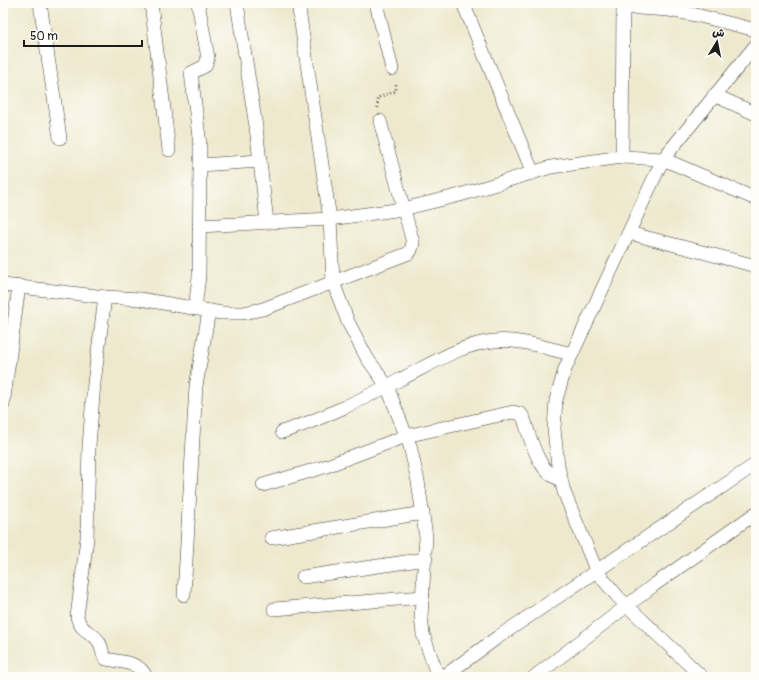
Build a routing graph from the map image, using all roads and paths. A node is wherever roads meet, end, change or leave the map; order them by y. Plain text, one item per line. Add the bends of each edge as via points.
1 (40, 3) edge
2 (151, 3) edge
3 (198, 3) edge
4 (238, 3) edge
5 (298, 3) edge
6 (376, 3) edge
7 (463, 3) edge
8 (623, 5) edge
9 (756, 30) edge
10 (756, 44) edge
11 (392, 69) joint
12 (714, 95) junction
13 (756, 114) edge
14 (380, 121) joint
15 (60, 138) dead end
16 (168, 150) dead end
17 (622, 158) junction
18 (663, 159) junction
19 (260, 161) junction
20 (200, 165) junction
21 (533, 173) junction
22 (756, 198) edge
23 (403, 209) junction
24 (330, 219) junction
25 (267, 222) junction
26 (199, 226) junction
27 (629, 233) junction
28 (756, 266) edge
29 (332, 282) junction
30 (3, 285) edge
31 (19, 286) junction
32 (105, 297) junction
33 (195, 309) junction
34 (209, 311) junction
35 (572, 354) junction
36 (387, 386) junction
37 (3, 406) edge
38 (282, 432) dead end
39 (406, 436) junction
40 (756, 464) edge
41 (561, 479) junction
42 (263, 485) dead end
43 (423, 513) junction
44 (756, 513) edge
45 (271, 538) dead end
46 (426, 558) junction
47 (600, 576) junction
48 (303, 577) dead end
49 (184, 595) dead end
50 (423, 597) junction
51 (623, 601) junction
52 (274, 609) dead end
53 (538, 676) edge
54 (146, 677) edge
55 (438, 677) edge
56 (443, 677) edge
57 (702, 677) edge

1 - 15 street
2 - 16 street
3 - 20 street via 208,58 205,66 191,73
4 - 19 street
5 - 24 street
6 - 11 street
7 - 21 street
8 - 9 street via 696,15
8 - 17 street
10 - 12 street
11 - 14 path via 397,89 377,98
12 - 13 street
12 - 18 street
14 - 23 street
17 - 18 street
17 - 21 street via 551,167
18 - 22 street
18 - 27 street
19 - 20 street
19 - 25 street
20 - 26 street
21 - 23 street
23 - 24 street
23 - 29 street via 413,243 411,250
24 - 25 street
24 - 29 street
25 - 26 street
26 - 33 street via 199,276
27 - 28 street
27 - 35 street
29 - 34 street via 263,309 222,314
29 - 36 street via 348,322
30 - 31 street
31 - 32 street
31 - 37 street
32 - 33 street via 140,299
32 - 54 street via 91,422 87,538 76,617 84,630 99,641 106,659 137,666
33 - 34 street
34 - 49 street via 196,386
35 - 36 street via 518,342 495,341 450,354
35 - 41 street via 556,400 554,429
36 - 38 street via 314,421
36 - 39 street
39 - 41 street via 504,413 521,414 535,452 546,472
39 - 42 street via 324,467
39 - 43 street via 418,481
40 - 47 street
41 - 47 street via 564,492
43 - 45 street
43 - 46 street
44 - 51 street
46 - 48 street
46 - 50 street
47 - 51 street
47 - 56 street via 498,637
50 - 52 street
50 - 55 street via 423,634
51 - 53 street
51 - 57 street

